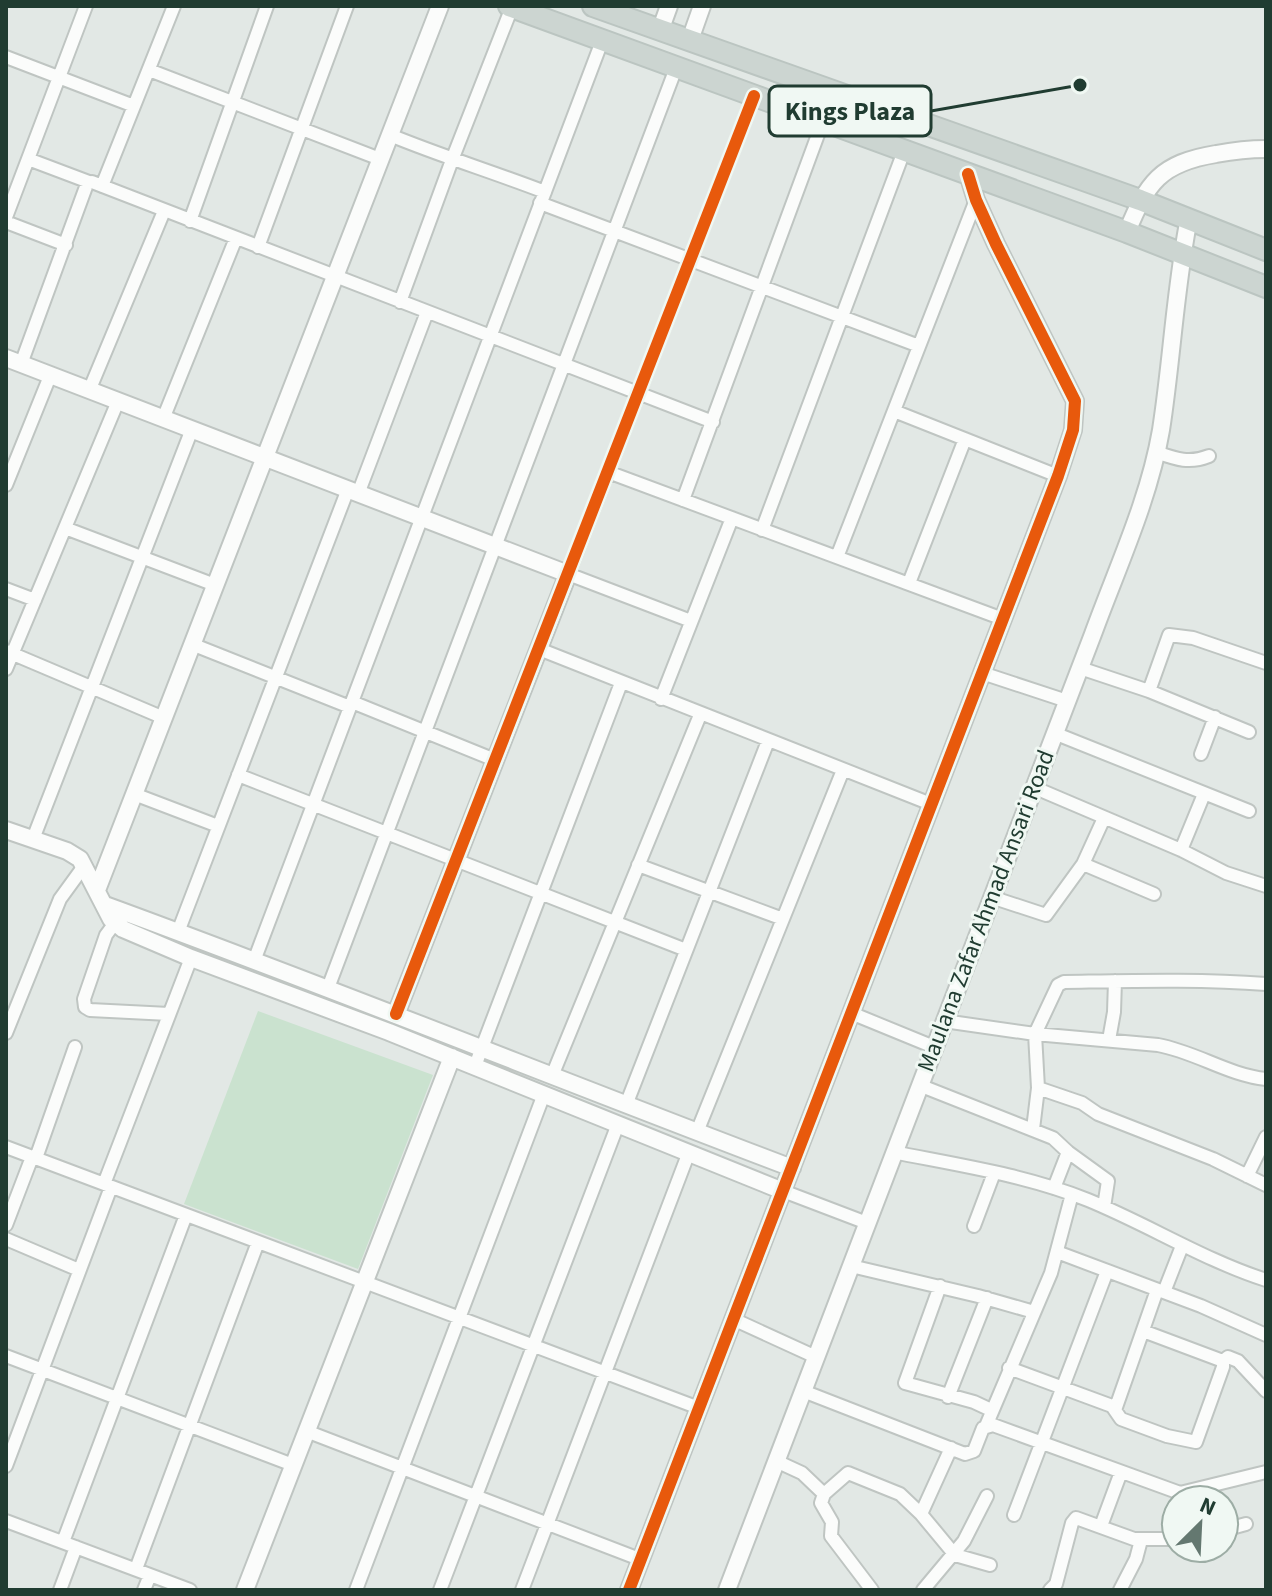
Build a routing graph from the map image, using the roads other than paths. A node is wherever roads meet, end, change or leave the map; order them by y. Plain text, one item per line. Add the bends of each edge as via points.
1 (86, 6) edge
2 (174, 6) edge
3 (267, 6) edge
4 (347, 6) edge
5 (440, 6) edge
6 (593, 6) edge
7 (669, 6) edge
8 (702, 6) edge
9 (511, 7) edge
10 (660, 31) junction
11 (690, 40) junction
12 (602, 41) junction
13 (6, 57) edge
14 (676, 68) junction
15 (149, 70) junction
16 (59, 78) junction
17 (754, 96) junction
18 (232, 102) junction
19 (134, 106) junction
20 (823, 121) junction
21 (301, 129) junction
22 (390, 135) junction
23 (1265, 145) edge
24 (904, 151) junction
25 (28, 159) junction
26 (380, 159) junction
27 (452, 160) junction
28 (968, 174) junction
29 (89, 182) junction
30 (102, 186) junction
31 (543, 198) junction
32 (976, 200) junction
33 (1140, 200) junction
34 (164, 211) junction
35 (1189, 218) junction
36 (6, 220) edge
37 (190, 221) junction
38 (615, 232) junction
39 (1127, 232) junction
40 (236, 238) junction
41 (66, 245) junction
42 (258, 247) junction
43 (1266, 250) edge
44 (1182, 254) junction
45 (691, 261) junction
46 (335, 277) junction
47 (762, 287) junction
48 (1266, 287) edge
49 (400, 302) junction
50 (427, 312) junction
51 (843, 318) junction
52 (490, 336) junction
53 (919, 346) junction
54 (14, 361) edge
55 (565, 365) junction
56 (50, 376) junction
57 (89, 391) junction
58 (639, 393) junction
59 (118, 401) junction
60 (894, 411) junction
61 (163, 419) junction
62 (713, 422) junction
63 (192, 429) junction
64 (965, 439) junction
65 (1156, 452) junction
66 (1209, 456) dead end
67 (265, 458) junction
68 (608, 472) junction
69 (1058, 476) junction
70 (6, 485) edge
71 (353, 492) junction
72 (683, 500) junction
73 (422, 518) junction
74 (732, 518) junction
75 (65, 528) junction
76 (762, 530) junction
77 (496, 546) junction
78 (142, 557) junction
79 (837, 557) junction
80 (568, 574) junction
81 (909, 583) junction
82 (215, 585) junction
83 (6, 589) edge
84 (35, 600) junction
85 (1003, 619) junction
86 (691, 621) junction
87 (194, 645) junction
88 (539, 649) junction
89 (9, 652) edge
90 (1266, 663) edge
91 (1080, 668) junction
92 (6, 669) edge
93 (982, 673) junction
94 (275, 678) junction
95 (621, 683) junction
96 (91, 687) junction
97 (1149, 691) junction
98 (661, 699) junction
99 (1067, 701) junction
100 (351, 705) junction
101 (700, 715) junction
102 (1215, 717) junction
103 (164, 718) junction
104 (426, 730) junction
105 (1249, 732) dead end
106 (1054, 733) junction
107 (768, 741) junction
108 (1201, 754) dead end
109 (495, 760) junction
110 (843, 770) junction
111 (238, 775) junction
112 (1033, 787) junction
113 (134, 794) junction
114 (1204, 794) junction
115 (313, 804) junction
116 (931, 804) junction
117 (1249, 811) dead end
118 (1104, 818) junction
119 (218, 826) junction
120 (6, 830) edge
121 (387, 833) junction
122 (33, 839) junction
123 (1181, 850) junction
124 (456, 860) junction
125 (1083, 864) junction
126 (638, 865) junction
127 (84, 866) junction
128 (1266, 886) edge
129 (541, 893) junction
130 (708, 893) junction
131 (1154, 894) dead end
132 (991, 897) junction
133 (101, 898) junction
134 (783, 919) junction
135 (615, 922) junction
136 (115, 923) junction
137 (178, 932) junction
138 (686, 950) junction
139 (191, 958) junction
140 (254, 961) junction
141 (1115, 981) junction
142 (1266, 984) edge
143 (328, 988) junction
144 (851, 1013) junction
145 (169, 1014) junction
146 (396, 1014) junction
147 (944, 1021) junction
148 (6, 1033) edge
149 (1035, 1034) junction
150 (1109, 1040) junction
151 (75, 1047) dead end
152 (483, 1047) junction
153 (934, 1047) junction
154 (452, 1057) junction
155 (475, 1066) junction
156 (552, 1076) junction
157 (1266, 1079) edge
158 (919, 1085) junction
159 (1038, 1088) junction
160 (544, 1094) junction
161 (626, 1105) junction
162 (618, 1124) junction
163 (1033, 1129) junction
164 (697, 1132) junction
165 (1266, 1137) edge
166 (6, 1147) edge
167 (689, 1152) junction
168 (893, 1152) junction
169 (1068, 1152) junction
170 (34, 1157) junction
171 (792, 1168) junction
172 (994, 1173) junction
173 (1247, 1176) junction
174 (107, 1185) junction
175 (1266, 1185) edge
176 (1054, 1188) junction
177 (783, 1191) junction
178 (1072, 1194) junction
179 (1104, 1207) junction
180 (186, 1215) junction
181 (867, 1223) junction
182 (6, 1225) edge
183 (974, 1226) dead end
184 (6, 1239) edge
185 (258, 1242) junction
186 (1182, 1246) junction
187 (1057, 1252) junction
188 (851, 1266) junction
189 (79, 1270) junction
190 (1107, 1271) junction
191 (1266, 1280) edge
192 (364, 1282) junction
193 (940, 1286) junction
194 (1161, 1291) junction
195 (987, 1298) junction
196 (1034, 1312) junction
197 (459, 1318) junction
198 (733, 1319) junction
199 (1143, 1331) junction
200 (1266, 1335) edge
201 (533, 1345) junction
202 (6, 1356) edge
203 (816, 1357) junction
204 (1223, 1361) junction
205 (1009, 1368) junction
206 (42, 1370) junction
207 (605, 1372) junction
208 (1062, 1387) junction
209 (803, 1391) junction
210 (1266, 1391) edge
211 (948, 1397) junction
212 (117, 1398) junction
213 (699, 1408) junction
214 (991, 1410) junction
215 (1115, 1410) junction
216 (189, 1425) junction
217 (986, 1426) junction
218 (306, 1431) junction
219 (1040, 1442) junction
220 (951, 1448) junction
221 (776, 1461) junction
222 (293, 1465) junction
223 (6, 1466) edge
224 (402, 1468) junction
225 (1121, 1472) junction
226 (1266, 1472) edge
227 (824, 1494) junction
228 (476, 1496) junction
229 (987, 1496) dead end
230 (921, 1514) junction
231 (1014, 1515) dead end
232 (6, 1521) edge
233 (547, 1524) junction
234 (1246, 1524) dead end
235 (1101, 1526) junction
236 (1240, 1526) edge
237 (1160, 1539) edge
238 (1141, 1540) junction
239 (69, 1544) junction
240 (955, 1555) junction
241 (642, 1560) junction
242 (990, 1565) dead end
243 (136, 1569) junction
244 (150, 1575) junction
245 (60, 1590) edge
246 (144, 1590) edge
247 (190, 1590) edge
248 (245, 1590) edge
249 (356, 1590) edge
250 (440, 1590) edge
251 (522, 1590) edge
252 (629, 1590) edge
253 (727, 1590) edge
254 (872, 1590) edge
255 (923, 1590) edge
256 (1050, 1590) edge
257 (1120, 1590) edge

1 - 16 street
2 - 15 street
3 - 18 street
4 - 21 street
5 - 22 street
6 - 10 main road
7 - 10 street
8 - 11 street
9 - 12 main road
9 - 27 street
10 - 11 main road
11 - 33 main road
12 - 14 main road
12 - 31 street
13 - 16 street
14 - 17 main road
14 - 38 street
15 - 18 street
15 - 19 street
16 - 19 street
16 - 25 street
17 - 20 main road
17 - 45 street
18 - 21 street
18 - 37 street
19 - 30 street
20 - 24 main road
20 - 47 street
21 - 26 street
21 - 42 street
22 - 26 street
22 - 27 street
23 - 33 street via 1174,164
24 - 28 main road
24 - 51 street
25 - 29 street
25 - 36 street
26 - 46 street
27 - 31 street
27 - 49 street
28 - 32 street
28 - 39 main road
29 - 30 street
29 - 41 street
30 - 34 street
31 - 38 street
31 - 52 street
32 - 53 street
32 - 69 street via 1075,401 1073,430
33 - 35 main road
33 - 39 street
34 - 37 street
34 - 57 street
35 - 43 main road
35 - 44 street, Maulana Zafar Ahmad Ansari Road
36 - 41 street
37 - 40 street
38 - 45 street
38 - 55 street
39 - 44 main road
40 - 42 street
40 - 61 street
41 - 54 street
42 - 46 street
44 - 48 main road
44 - 65 street, Maulana Zafar Ahmad Ansari Road
45 - 47 street
45 - 58 street
46 - 49 street
46 - 67 street
47 - 51 street
47 - 62 street
49 - 50 street
50 - 52 street
50 - 71 street
51 - 53 street
51 - 76 street
52 - 55 street
52 - 73 street
53 - 60 street
54 - 56 street
55 - 58 street
55 - 77 street
56 - 57 street
56 - 70 street
57 - 59 street
58 - 62 street
58 - 68 street
59 - 61 street
59 - 75 street
60 - 64 street
60 - 79 street
61 - 63 street
62 - 72 street
63 - 67 street
63 - 78 street
64 - 69 street
64 - 81 street
65 - 66 street via 1195,462
65 - 91 street, Maulana Zafar Ahmad Ansari Road
67 - 71 street
67 - 82 street
68 - 72 street
68 - 80 street
69 - 85 street
71 - 73 street
71 - 94 street
72 - 74 street
73 - 77 street
73 - 100 street
74 - 76 street
74 - 86 street
75 - 78 street
75 - 84 street
76 - 79 street
77 - 80 street
77 - 104 street
78 - 82 street
78 - 96 street
79 - 81 street
80 - 86 street
80 - 88 street
81 - 85 street
82 - 87 street
83 - 84 street
84 - 89 street
85 - 93 street
86 - 98 street
87 - 94 street
87 - 103 street
88 - 95 street
88 - 109 street
89 - 92 street
89 - 96 street
90 - 97 street via 1173,634 1166,638
91 - 97 street
91 - 99 street, Maulana Zafar Ahmad Ansari Road
93 - 99 street
93 - 116 street
94 - 100 street
94 - 111 street
95 - 98 street
95 - 129 street
96 - 103 street
96 - 122 street
97 - 102 street
98 - 101 street
99 - 106 street, Maulana Zafar Ahmad Ansari Road
100 - 104 street
100 - 115 street
101 - 107 street
101 - 126 street
102 - 105 street
102 - 108 street
103 - 113 street
104 - 109 street
104 - 121 street
106 - 112 street, Maulana Zafar Ahmad Ansari Road
106 - 114 street
107 - 110 street
107 - 130 street
109 - 124 street
110 - 116 street
110 - 134 street
111 - 115 street
111 - 119 street
112 - 118 street
112 - 132 street, Maulana Zafar Ahmad Ansari Road
113 - 119 street
113 - 133 street
114 - 117 street
114 - 123 street
115 - 121 street
115 - 140 street
116 - 144 street
118 - 123 street
118 - 125 street
119 - 137 street
120 - 122 street
121 - 124 street
121 - 143 street
122 - 127 street via 67,851
123 - 128 street
124 - 129 street
124 - 146 street
125 - 131 street
125 - 132 street via 1046,915
126 - 130 street
126 - 135 street
127 - 133 street
127 - 148 street via 60,899
129 - 135 street
129 - 152 street
130 - 134 street
130 - 138 street
132 - 147 street, Maulana Zafar Ahmad Ansari Road
133 - 136 street
133 - 137 street
134 - 164 street
135 - 138 street
135 - 156 street
136 - 139 street
136 - 145 street via 106,935 85,1007
137 - 140 street
138 - 161 street
139 - 145 street
139 - 154 street
140 - 143 street
141 - 142 street
141 - 149 street via 1058,985
141 - 150 street
143 - 146 street
144 - 153 street
144 - 171 street
145 - 174 street
146 - 152 street
147 - 149 street
147 - 153 street, Maulana Zafar Ahmad Ansari Road
149 - 150 street
149 - 159 street
150 - 157 street via 1174,1048
151 - 170 street
152 - 155 street
152 - 156 street
153 - 158 street, Maulana Zafar Ahmad Ansari Road
154 - 155 street
154 - 192 street
155 - 160 street
156 - 161 street
158 - 163 street
158 - 168 street, Maulana Zafar Ahmad Ansari Road
159 - 163 street
159 - 173 street
160 - 162 street
160 - 197 street
161 - 164 street
162 - 167 street
162 - 201 street
163 - 169 street
164 - 171 street
165 - 173 street
166 - 170 street
167 - 177 street
167 - 207 street
168 - 172 street
168 - 181 street, Maulana Zafar Ahmad Ansari Road
169 - 176 street
169 - 179 street via 1108,1181
170 - 174 street
170 - 182 street
171 - 177 street
172 - 176 street
172 - 183 street
173 - 175 street
174 - 180 street
174 - 189 street
176 - 178 street
177 - 181 street
177 - 198 street
178 - 179 street
178 - 187 street
179 - 186 street
180 - 185 street
180 - 212 street
181 - 188 street, Maulana Zafar Ahmad Ansari Road
184 - 189 street
185 - 192 street
185 - 216 street
186 - 191 street
186 - 194 street
187 - 190 street
187 - 196 street
188 - 193 street
188 - 203 street, Maulana Zafar Ahmad Ansari Road
189 - 206 street
190 - 194 street
190 - 208 street
192 - 197 street
192 - 218 street
193 - 195 street
193 - 211 street via 905,1383
194 - 199 street
194 - 200 street
195 - 196 street
195 - 211 street
196 - 205 street
197 - 201 street
197 - 224 street
198 - 203 street
198 - 213 street
199 - 204 street
199 - 215 street
201 - 207 street
201 - 228 street
202 - 206 street
203 - 209 street, Maulana Zafar Ahmad Ansari Road
204 - 210 street via 1238,1361
204 - 215 street via 1196,1442 1121,1419
205 - 208 street
205 - 214 street
206 - 212 street
206 - 223 street
207 - 213 street
207 - 233 street
208 - 215 street
208 - 219 street
209 - 220 street
209 - 221 street, Maulana Zafar Ahmad Ansari Road
211 - 214 street
212 - 216 street
212 - 239 street
213 - 241 street
214 - 217 street
216 - 222 street
216 - 243 street
217 - 219 street
217 - 220 street via 972,1454
218 - 222 street
218 - 224 street
219 - 225 street
219 - 231 street
220 - 230 street
221 - 227 street via 802,1473
221 - 253 street, Maulana Zafar Ahmad Ansari Road
222 - 248 street
224 - 228 street
224 - 249 street
225 - 226 street via 1180,1493
225 - 235 street
227 - 230 street via 851,1472 895,1491
227 - 254 street via 821,1503 832,1522 831,1536
228 - 233 street
228 - 250 street
229 - 240 street
230 - 240 street
232 - 239 street
233 - 241 street
233 - 251 street
234 - 236 street
235 - 238 street
235 - 256 street via 1074,1519
237 - 238 street
238 - 257 street
239 - 243 street
239 - 245 street
240 - 242 street
240 - 255 street
241 - 252 street
243 - 244 street
244 - 246 street
244 - 247 street

